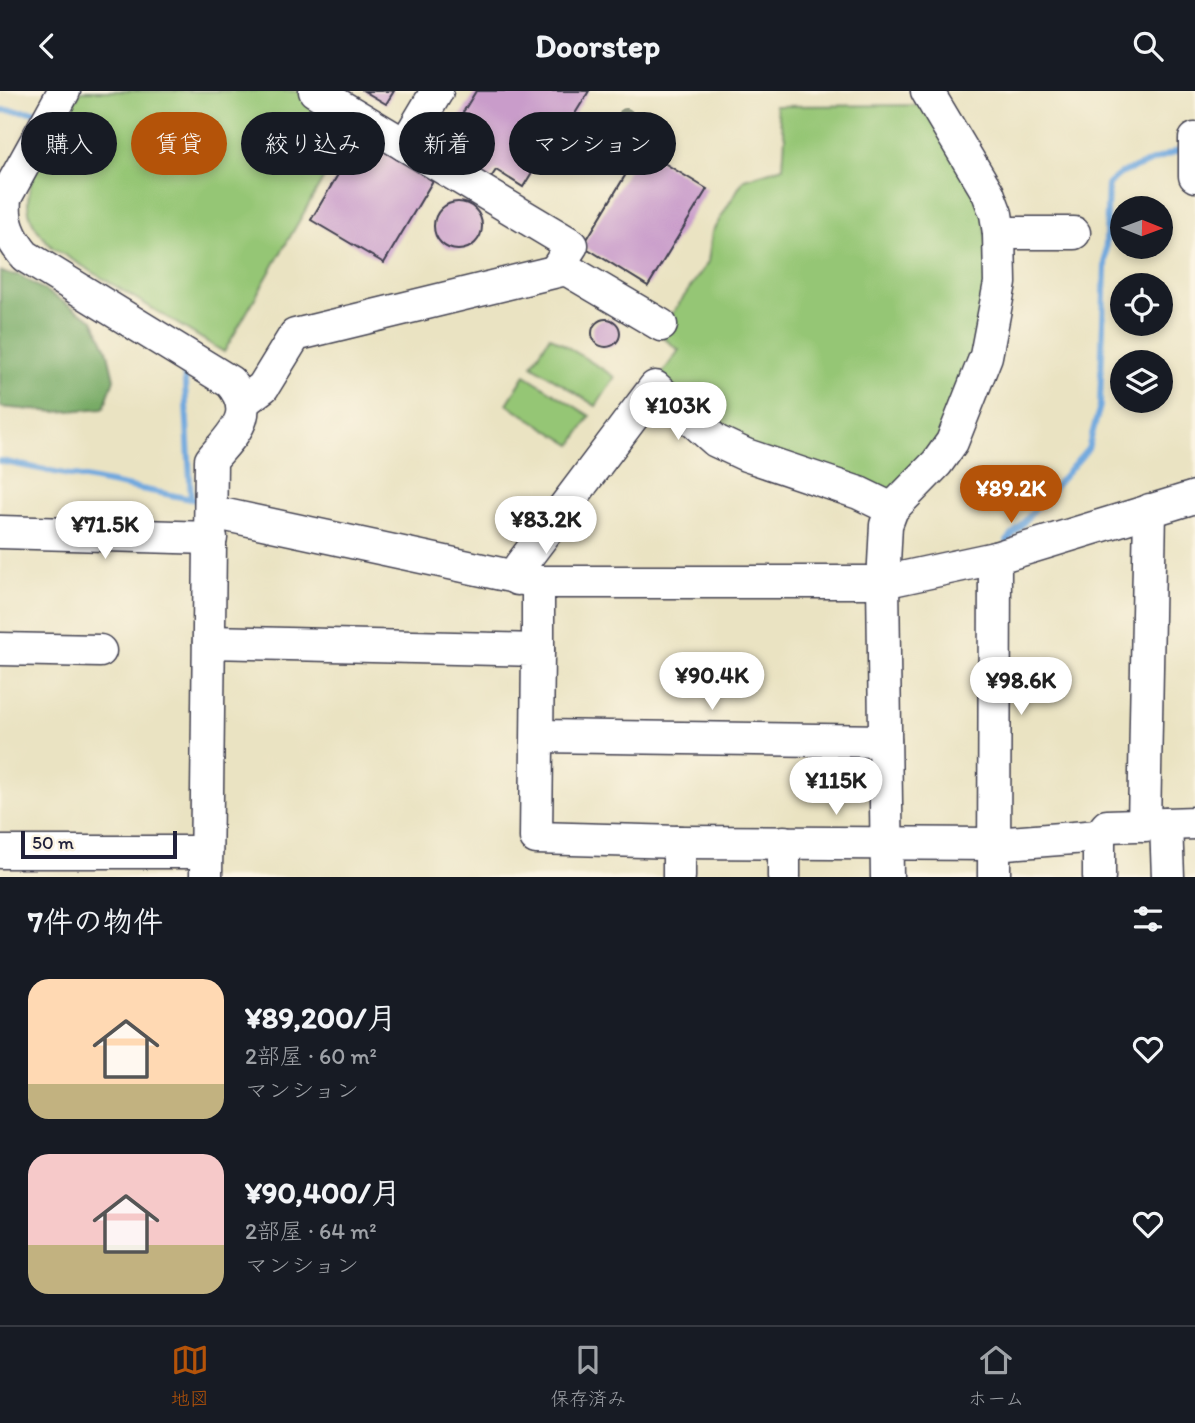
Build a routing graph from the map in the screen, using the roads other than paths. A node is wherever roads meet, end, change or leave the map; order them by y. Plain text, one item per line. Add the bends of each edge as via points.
1 (65, 91) edge
2 (315, 91) edge
3 (438, 91) edge
4 (927, 91) edge
5 (425, 112) edge
6 (1195, 139) edge
7 (399, 141) edge
8 (455, 175) edge
9 (1195, 176) edge
10 (4, 182) edge
11 (999, 233) junction
12 (1074, 233) dead end
13 (556, 270) junction
14 (661, 325) dead end
15 (243, 402) junction
16 (1195, 497) edge
17 (892, 509) junction
18 (1150, 510) junction
19 (211, 515) junction
20 (0, 532) edge
21 (995, 558) junction
22 (528, 581) junction
23 (883, 582) junction
24 (209, 642) junction
25 (0, 649) edge
26 (538, 650) junction
27 (100, 651) dead end
28 (538, 736) junction
29 (885, 741) junction
30 (1169, 824) edge
31 (1099, 836) junction
32 (679, 842) junction
33 (784, 842) junction
34 (994, 843) junction
35 (887, 844) junction
36 (0, 852) edge
37 (206, 864) edge
38 (678, 877) edge
39 (784, 877) edge
40 (887, 877) edge
41 (994, 877) edge
42 (1099, 877) edge
43 (1168, 877) edge

1 - 10 street
2 - 7 street
3 - 5 street
4 - 11 street via 988,193
6 - 9 street
8 - 13 street via 572,245
10 - 15 street via 5,224 25,256 230,382
11 - 12 street
11 - 17 street via 996,309 975,387 952,442
13 - 14 street via 566,269
13 - 15 street via 295,335 263,387
15 - 19 street via 239,427 211,460
16 - 18 street
17 - 22 street via 716,441 655,387 520,566
17 - 23 street via 886,525
18 - 21 street
18 - 30 street
19 - 20 street
19 - 22 street
19 - 24 street
21 - 23 street
21 - 34 street
22 - 23 street
22 - 26 street
23 - 29 street
24 - 26 street
24 - 37 street
25 - 27 street
26 - 28 street
28 - 29 street
28 - 32 street via 536,838
29 - 35 street
30 - 31 street via 1107,826
30 - 43 street
31 - 34 street
31 - 42 street
32 - 33 street
32 - 38 street
33 - 35 street
33 - 39 street
34 - 35 street
34 - 41 street
35 - 40 street
36 - 37 street

